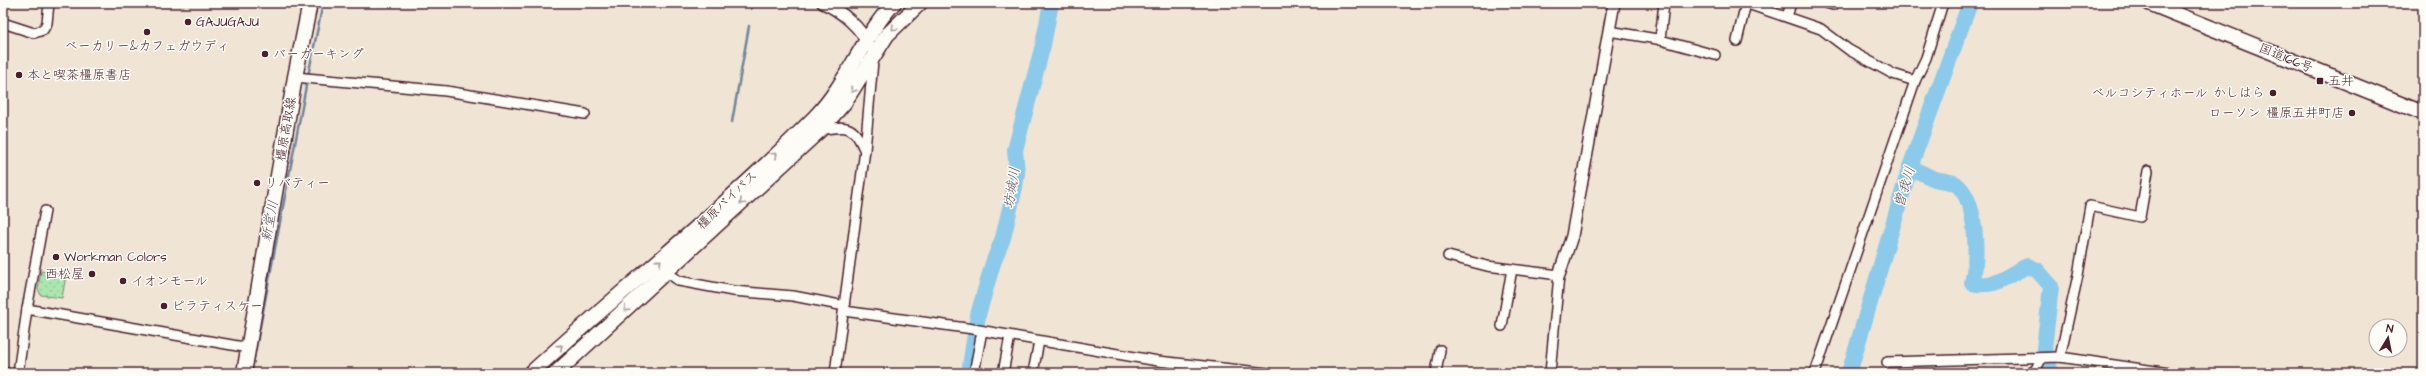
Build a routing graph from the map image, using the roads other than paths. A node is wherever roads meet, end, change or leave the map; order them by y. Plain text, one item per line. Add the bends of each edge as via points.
1 (49, 3) edge
2 (310, 3) edge
3 (823, 3) edge
4 (894, 3) edge
5 (920, 3) edge
6 (1614, 3) edge
7 (1664, 3) edge
8 (1746, 3) edge
9 (1791, 3) edge
10 (1943, 3) edge
11 (2149, 3) edge
12 (1787, 17) junction
13 (3, 23) edge
14 (1609, 31) junction
15 (866, 40) junction
16 (1660, 40) junction
17 (1737, 41) dead end
18 (1715, 55) dead end
19 (873, 56) junction
20 (303, 78) junction
21 (1915, 81) junction
22 (585, 114) dead end
23 (2423, 114) edge
24 (820, 130) junction
25 (865, 150) junction
26 (2148, 171) dead end
27 (45, 211) dead end
28 (1448, 256) dead end
29 (1512, 269) junction
30 (667, 272) junction
31 (1559, 275) junction
32 (845, 308) junction
33 (27, 309) junction
34 (1502, 326) dead end
35 (978, 330) junction
36 (1010, 336) junction
37 (1039, 341) junction
38 (248, 348) junction
39 (1440, 350) dead end
40 (2060, 357) junction
41 (2041, 359) junction
42 (1887, 362) dead end
43 (3, 372) edge
44 (6, 373) edge
45 (18, 373) edge
46 (244, 373) edge
47 (531, 373) edge
48 (556, 373) edge
49 (835, 373) edge
50 (974, 373) edge
51 (1003, 373) edge
52 (1033, 373) edge
53 (1268, 373) edge
54 (1436, 373) edge
55 (1550, 373) edge
56 (1815, 373) edge
57 (2030, 373) edge
58 (2170, 373) edge

1 - 13 street via 47,23 43,30 34,33
2 - 20 main road, 橿原高取線
3 - 15 street via 843,14
4 - 15 main road, 橿原バイパス
5 -> 19 main road, 橿原バイパス via 888,35
6 - 14 street
7 - 16 street
8 - 12 street
8 - 17 street
9 - 12 street
10 - 21 street via 1926,58
11 - 23 main road, 国道166号
12 - 21 street via 1821,29 1849,50 1894,74
14 - 16 street
14 - 31 street via 1572,236
15 - 19 street
47 -> 15 main road, 橿原バイパス via 710,217 815,116 834,94
16 - 18 street
19 -> 24 main road, 橿原バイパス via 844,104
19 - 25 street
20 - 22 street via 446,91
20 - 38 main road, 橿原高取線
21 - 56 street
24 - 25 street via 843,126 852,130 859,137
24 -> 30 main road, 橿原バイパス
25 - 32 street
26 - 40 street via 2140,217 2090,206
27 - 33 street
28 - 29 street via 1487,266
29 - 31 street
29 - 34 street
30 - 32 street via 680,281 734,291 793,296
30 -> 48 main road, 橿原バイパス
31 - 55 street
32 - 35 street
32 - 49 street
33 - 38 street
33 - 45 street
35 - 36 street
35 - 50 street
36 - 37 street
36 - 51 street
37 - 52 street
37 - 53 street via 1158,361
38 - 46 main road, 橿原高取線
39 - 54 street
40 - 41 street
40 - 58 street
41 - 42 street
41 - 57 street via 2036,369
43 - 44 street

